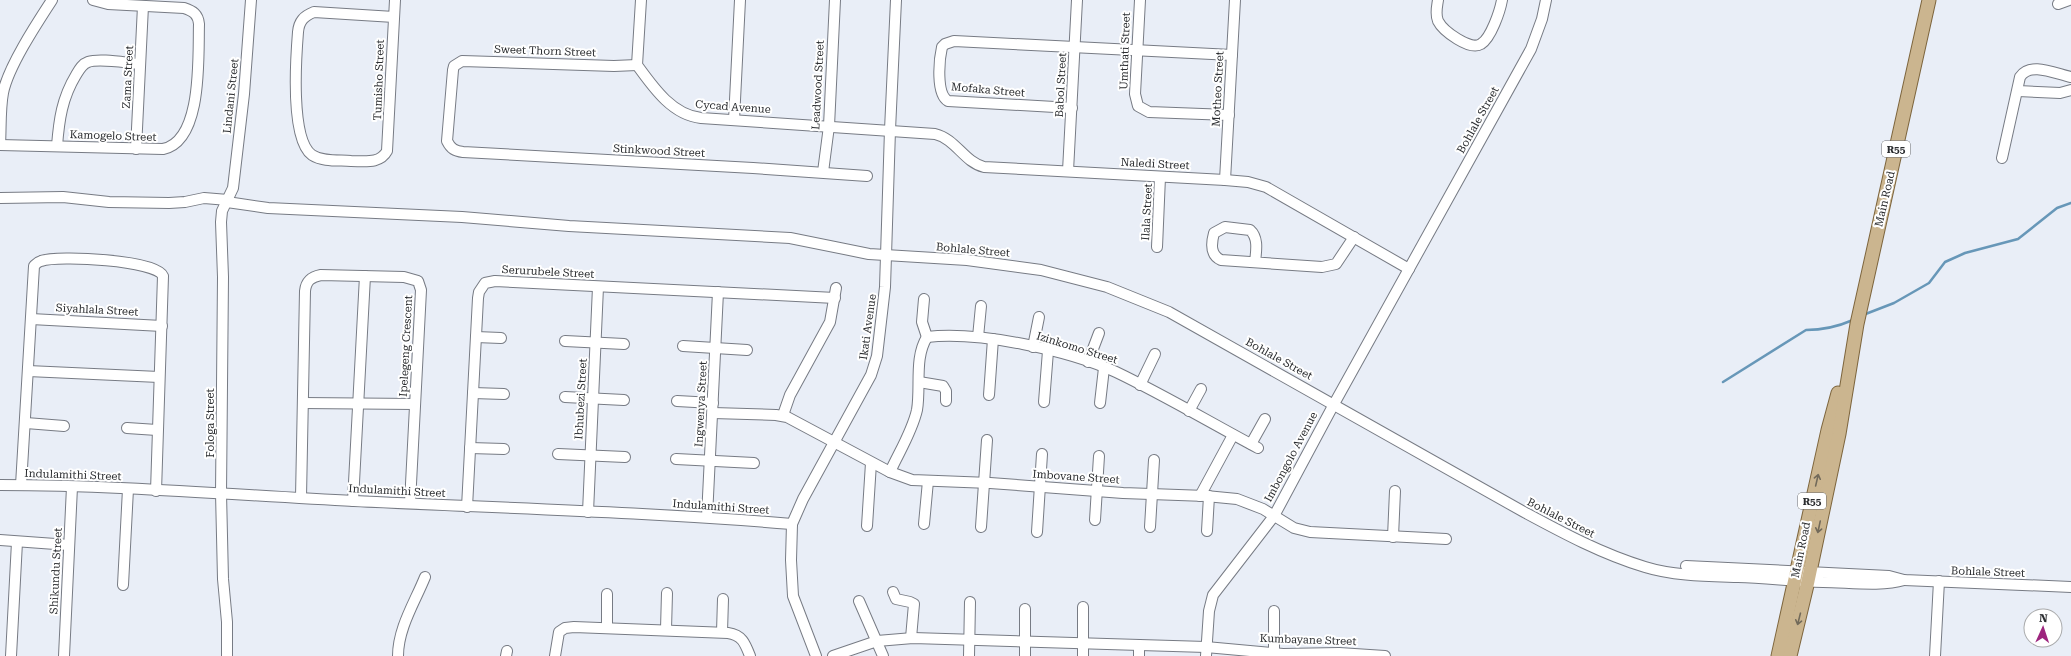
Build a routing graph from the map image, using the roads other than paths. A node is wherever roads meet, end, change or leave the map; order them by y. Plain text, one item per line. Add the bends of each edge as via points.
1 (52, 0) edge
2 (93, 0) edge
3 (252, 0) edge
4 (395, 0) edge
5 (641, 0) edge
6 (740, 0) edge
7 (834, 0) edge
8 (896, 0) edge
9 (1077, 0) edge
10 (1140, 0) edge
11 (1235, 0) edge
12 (1438, 0) edge
13 (1502, 0) edge
14 (1546, 0) edge
15 (1929, 0) edge
16 (2069, 0) edge
17 (2058, 4) dead end
18 (143, 6) junction
19 (394, 17) junction
20 (1074, 47) junction
21 (1136, 51) junction
22 (1232, 55) junction
23 (140, 64) junction
24 (637, 65) junction
25 (2071, 77) edge
26 (2071, 90) edge
27 (2018, 91) junction
28 (1072, 108) junction
29 (1229, 115) junction
30 (734, 120) junction
31 (829, 126) junction
32 (890, 130) junction
33 (0, 145) edge
34 (57, 146) junction
35 (450, 147) joint
36 (136, 149) junction
37 (2002, 158) dead end
38 (1068, 171) junction
39 (823, 172) junction
40 (867, 176) dead end
41 (1160, 177) junction
42 (1225, 180) junction
43 (0, 198) edge
44 (229, 198) junction
45 (1354, 237) junction
46 (1157, 247) dead end
47 (886, 256) junction
48 (1255, 262) junction
49 (1409, 269) junction
50 (365, 276) junction
51 (598, 287) junction
52 (718, 292) junction
53 (924, 299) dead end
54 (981, 306) dead end
55 (1039, 317) dead end
56 (30, 319) junction
57 (162, 326) junction
58 (1099, 333) dead end
59 (476, 337) junction
60 (927, 337) junction
61 (978, 337) junction
62 (501, 338) dead end
63 (992, 339) junction
64 (565, 341) dead end
65 (596, 342) junction
66 (624, 344) dead end
67 (683, 346) dead end
68 (1033, 347) junction
69 (715, 348) junction
70 (747, 350) dead end
71 (1048, 351) junction
72 (1851, 351) junction
73 (1155, 354) dead end
74 (1088, 362) junction
75 (1104, 368) junction
76 (28, 371) junction
77 (159, 377) junction
78 (919, 382) junction
79 (1140, 385) junction
80 (1201, 389) dead end
81 (473, 393) junction
82 (504, 394) dead end
83 (989, 395) dead end
84 (565, 397) dead end
85 (593, 399) junction
86 (624, 400) dead end
87 (677, 401) dead end
88 (946, 402) dead end
89 (1044, 402) dead end
90 (303, 403) junction
91 (357, 403) junction
92 (1100, 403) dead end
93 (414, 404) junction
94 (1334, 404) junction
95 (713, 408) junction
96 (1189, 411) junction
97 (782, 415) junction
98 (1265, 419) dead end
99 (26, 423) junction
100 (64, 426) dead end
101 (127, 428) dead end
102 (157, 430) junction
103 (1233, 435) junction
104 (987, 440) dead end
105 (834, 443) junction
106 (470, 448) junction
107 (504, 449) dead end
108 (558, 454) dead end
109 (1042, 454) dead end
110 (590, 455) junction
111 (1099, 456) dead end
112 (625, 457) dead end
113 (676, 459) dead end
114 (1154, 460) dead end
115 (710, 461) junction
116 (871, 462) junction
117 (754, 463) dead end
118 (890, 472) junction
119 (928, 481) junction
120 (984, 483) junction
121 (0, 486) edge
122 (21, 486) junction
123 (72, 487) junction
124 (1040, 487) junction
125 (128, 489) junction
126 (156, 491) junction
127 (1096, 491) junction
128 (1395, 491) dead end
129 (221, 493) junction
130 (1153, 494) junction
131 (1204, 496) junction
132 (301, 497) junction
133 (354, 501) junction
134 (410, 503) junction
135 (467, 507) junction
136 (588, 512) junction
137 (1274, 516) junction
138 (707, 517) junction
139 (1095, 520) dead end
140 (792, 524) junction
141 (924, 524) dead end
142 (868, 526) dead end
143 (981, 527) dead end
144 (1150, 527) dead end
145 (1207, 531) dead end
146 (1037, 532) dead end
147 (1393, 537) junction
148 (1446, 539) dead end
149 (0, 540) edge
150 (17, 542) junction
151 (69, 545) junction
152 (425, 577) dead end
153 (1795, 577) junction
154 (1809, 578) junction
155 (1939, 582) junction
156 (123, 585) dead end
157 (2071, 587) edge
158 (893, 592) dead end
159 (667, 593) dead end
160 (607, 594) dead end
161 (723, 599) dead end
162 (860, 601) dead end
163 (970, 602) dead end
164 (1083, 607) dead end
165 (1024, 609) dead end
166 (1274, 611) dead end
167 (607, 628) junction
168 (666, 629) junction
169 (722, 632) junction
170 (911, 638) junction
171 (968, 640) junction
172 (1025, 641) junction
173 (877, 642) junction
174 (1083, 643) junction
175 (1140, 645) junction
176 (1206, 652) edge
177 (1269, 654) edge
178 (11, 656) edge
179 (64, 656) edge
180 (227, 656) edge
181 (398, 656) edge
182 (555, 656) edge
183 (750, 656) edge
184 (816, 656) edge
185 (833, 656) edge
186 (883, 656) edge
187 (968, 656) edge
188 (1025, 656) edge
189 (1082, 656) edge
190 (1139, 656) edge
191 (1385, 656) edge
192 (1778, 656) edge
193 (1790, 656) edge
194 (1935, 656) edge

1 - 33 street via 6,82 2,98
2 - 18 street, Kamogelo Street via 108,4
3 - 44 street, Lindani Street via 244,94
4 - 19 street, Tumisho Street
5 - 24 street
6 - 30 street
7 - 31 street, Leadwood Street
8 - 32 street, Ikati Avenue
9 - 20 street, Babol Street
10 - 21 street, Umthati Street
11 - 22 street, Motheo Street
12 - 13 street via 1436,16 1441,26 1466,44 1475,46 1487,38
14 - 49 street, Bohlale Street via 1531,49
15 - 72 main road, Main Road / R55
16 - 17 street
18 - 23 street, Zama Street
18 - 36 street, Kamogelo Street via 184,8 197,15 198,85 191,114 180,140 170,148
19 - 19 street, Tumisho Street via 387,151 381,158 369,162 314,156 303,140 295,102 298,32 303,18 314,12
20 - 21 street
20 - 28 street, Babol Street
20 - 28 street, Mofaka Street via 954,41 945,44 941,53 940,89 948,101
21 - 22 street
21 - 29 street, Umthati Street via 1135,94 1138,106 1143,110
22 - 29 street, Motheo Street
23 - 34 street via 97,61 83,65 62,102
23 - 36 street, Zama Street
24 - 30 street, Cycad Avenue via 672,106 686,115
24 - 35 street, Sweet Thorn Street via 466,60 454,66 447,134
25 - 27 street via 2033,68 2020,77
26 - 27 street via 2060,93
27 - 37 street
28 - 38 street, Babol Street
29 - 42 street, Motheo Street
30 - 31 street, Cycad Avenue
31 - 32 street, Cycad Avenue
31 - 39 street, Leadwood Street
32 - 38 street, Naledi Street via 943,136 972,162 984,167
32 - 47 street, Ikati Avenue
33 - 34 street, Kamogelo Street
34 - 36 street, Kamogelo Street
35 - 39 street, Stinkwood Street via 455,151 464,152
38 - 41 street, Naledi Street
39 - 40 street, Stinkwood Street
41 - 42 street, Naledi Street
41 - 46 street, Ilala Street
42 - 45 street, Naledi Street via 1266,187
43 - 44 street, Bohlale Street via 63,197 109,202 169,203 204,198
44 - 47 street, Bohlale Street via 268,208 462,217 569,226 790,238 853,252
44 - 129 street, Fologa Street via 222,211 221,222
45 - 48 street via 1341,259 1330,266
45 - 49 street, Naledi Street
47 - 94 street, Bohlale Street via 1004,264 1041,270 1107,287 1149,303 1185,321
47 - 105 street, Ikati Avenue via 885,287 874,366
48 - 48 street via 1226,261 1217,258 1212,251 1214,233 1225,228 1250,230 1256,240
49 - 94 street, Imbongolo Avenue
50 - 90 street, Ipelegeng Crescent via 321,275 314,276 307,282
50 - 91 street
50 - 93 street, Ipelegeng Crescent via 410,278 420,284
51 - 52 street, Serurubele Street
51 - 59 street, Serurubele Street via 486,282 479,292
51 - 65 street, Ibhubezi Street
52 - 69 street, Ingwenya Street
52 - 97 street, Serurubele Street via 836,293 833,314 827,329 790,395
53 - 60 street via 922,322
54 - 61 street
55 - 68 street
56 - 57 street, Siyahlala Street
56 - 57 street via 33,271 36,263 46,260 102,260 146,266 160,271 164,279
56 - 76 street
57 - 77 street
58 - 74 street
59 - 62 street
59 - 81 street, Serurubele Street
60 - 61 street, Izinkomo Street
60 - 78 street via 921,350
61 - 63 street, Izinkomo Street
63 - 68 street, Izinkomo Street
63 - 83 street
64 - 65 street
65 - 66 street
65 - 85 street, Ibhubezi Street
67 - 69 street
68 - 71 street, Izinkomo Street
69 - 70 street
69 - 95 street, Ingwenya Street
71 - 74 street, Izinkomo Street
71 - 89 street
153 -> 72 main road, Main Road / R55 via 1828,430
72 -> 154 main road, Main Road / R55 via 1839,434
73 - 79 street
74 - 75 street, Izinkomo Street
75 - 79 street, Izinkomo Street
75 - 92 street
76 - 77 street
76 - 99 street
77 - 102 street
78 - 88 street via 943,386 946,391
78 - 118 street via 917,409 913,422
79 - 96 street, Izinkomo Street
80 - 96 street
81 - 82 street
81 - 106 street, Serurubele Street
84 - 85 street
85 - 86 street
85 - 110 street, Ibhubezi Street
87 - 95 street, Imbovane Street
90 - 91 street
90 - 132 street, Ipelegeng Crescent
91 - 93 street
91 - 133 street
93 - 134 street, Ipelegeng Crescent
94 - 137 street, Imbongolo Avenue
94 - 153 street, Bohlale Street via 1576,540 1612,556 1669,572
95 - 97 street, Imbovane Street
95 - 115 street, Ingwenya Street
96 - 103 street, Izinkomo Street
97 - 105 street, Imbovane Street
98 - 103 street, Izinkomo Street via 1255,446
99 - 100 street
99 - 122 street
101 - 102 street
102 - 126 street
103 - 131 street
104 - 120 street
105 - 116 street, Imbovane Street
105 - 140 street, Ikati Avenue
106 - 107 street
106 - 135 street, Serurubele Street
108 - 110 street
109 - 124 street
110 - 112 street
110 - 136 street, Ibhubezi Street
111 - 127 street
113 - 115 street
114 - 130 street
115 - 117 street
115 - 138 street, Ingwenya Street
116 - 118 street, Imbovane Street
116 - 142 street
118 - 119 street, Imbovane Street via 907,479
119 - 120 street, Imbovane Street
119 - 141 street
120 - 124 street, Imbovane Street
120 - 143 street
121 - 122 street, Indulamithi Street
122 - 123 street, Indulamithi Street
123 - 125 street, Indulamithi Street
123 - 151 street, Shikundu Street
124 - 127 street, Imbovane Street
124 - 146 street
125 - 126 street, Indulamithi Street
125 - 156 street
126 - 129 street, Indulamithi Street
127 - 130 street, Imbovane Street
127 - 139 street
128 - 147 street
129 - 132 street, Indulamithi Street
129 - 180 street, Fologa Street
130 - 131 street, Imbovane Street
130 - 144 street
131 - 137 street, Imbovane Street via 1245,501
131 - 145 street
132 - 133 street, Indulamithi Street
133 - 134 street, Indulamithi Street
134 - 135 street, Indulamithi Street
135 - 136 street, Indulamithi Street
136 - 138 street, Indulamithi Street
137 - 147 street, Imbovane Street via 1294,528 1310,532
137 - 176 street, Imbongolo Avenue via 1213,596 1209,611
138 - 140 street, Indulamithi Street
140 - 184 street, Ikati Avenue via 793,596
147 - 148 street, Imbovane Street
149 - 150 street
150 - 151 street
150 - 178 street
151 - 179 street, Shikundu Street
152 - 181 street via 403,631
153 - 154 street, Bohlale Street
153 - 192 main road, Main Road / R55
154 - 155 street, Bohlale Street via 1882,583 1904,580
154 -> 193 main road, Main Road / R55
155 - 157 street, Bohlale Street
155 - 194 street
158 - 170 street via 896,599 914,604
159 - 168 street
160 - 167 street
161 - 169 street
162 - 173 street
163 - 171 street
164 - 174 street
165 - 172 street
166 - 177 street
167 - 168 street
167 - 182 street via 561,629 557,636
168 - 169 street
169 - 183 street via 738,635
170 - 171 street, Kumbayane Street
170 - 173 street, Kumbayane Street
171 - 172 street, Kumbayane Street
171 - 187 street
172 - 174 street, Kumbayane Street
172 - 188 street
173 - 185 street, Kumbayane Street
173 - 186 street
174 - 175 street, Kumbayane Street
174 - 189 street
175 - 176 street, Kumbayane Street
175 - 190 street
176 - 177 street, Kumbayane Street
177 - 191 street, Kumbayane Street via 1339,653

